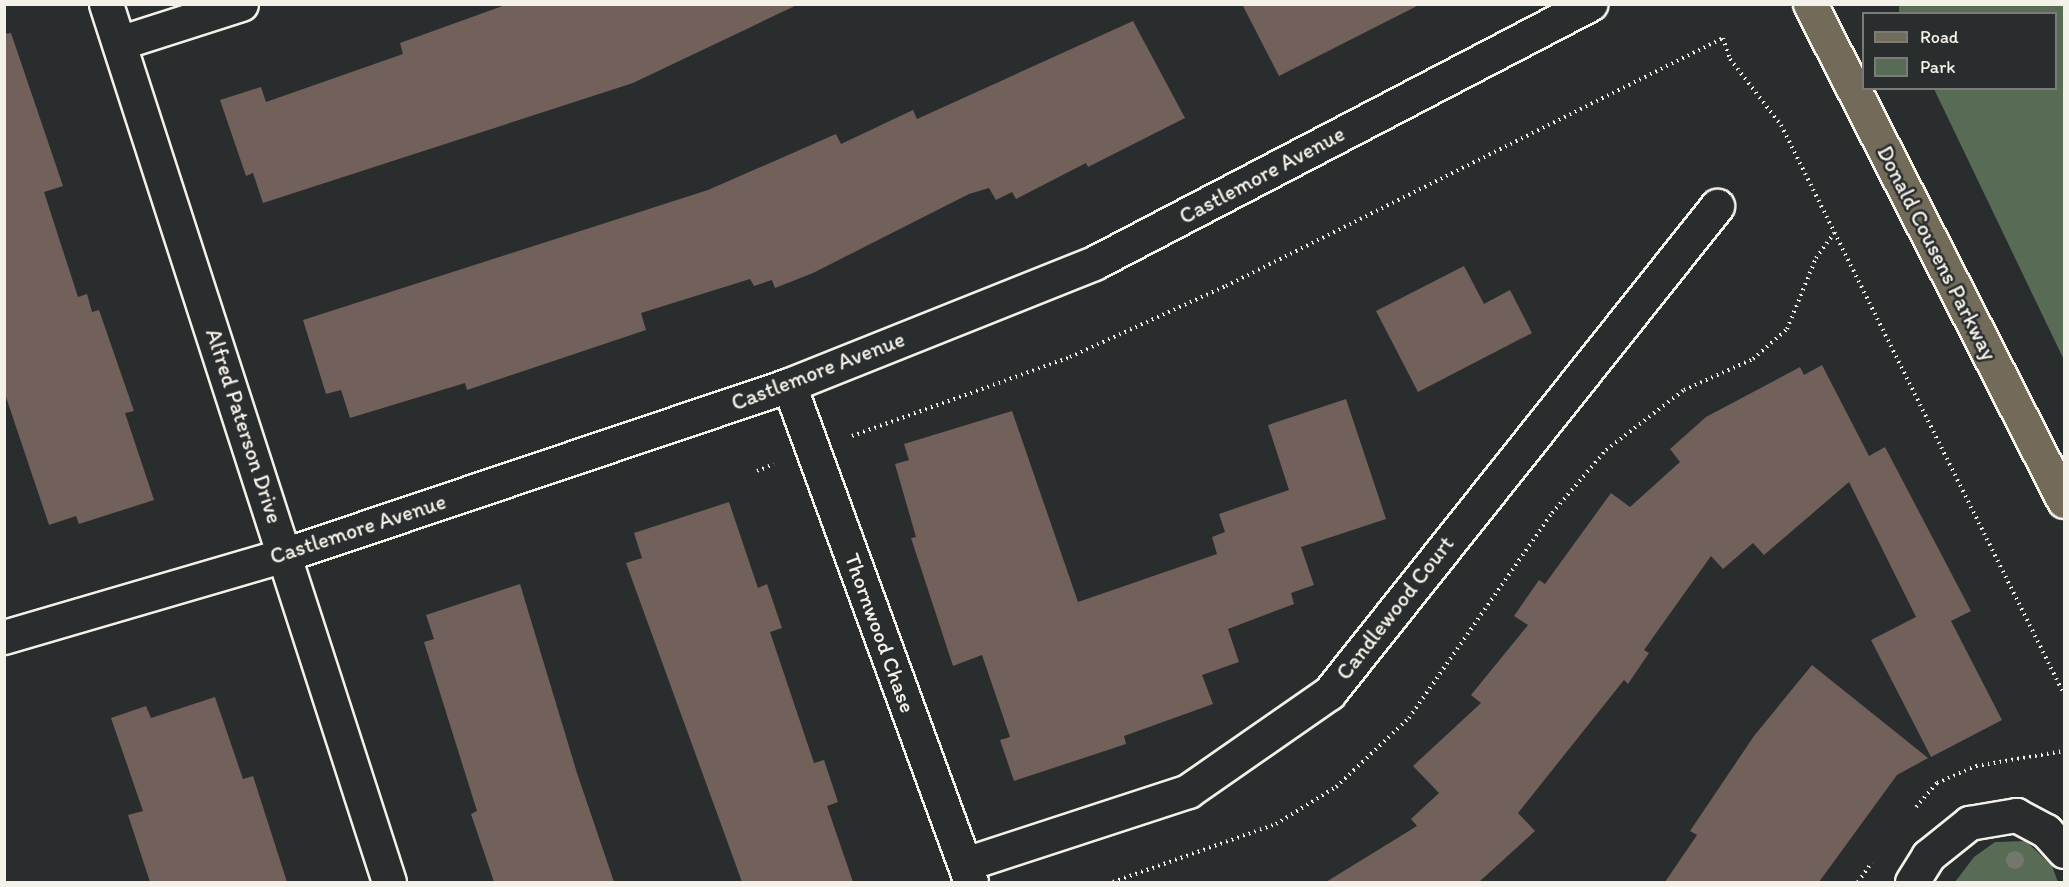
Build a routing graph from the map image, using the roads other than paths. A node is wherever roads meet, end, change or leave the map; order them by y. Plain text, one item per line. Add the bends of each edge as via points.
1 (106, 4) edge
2 (241, 4) edge
3 (1590, 4) edge
4 (1810, 4) edge
5 (119, 44) junction
6 (1717, 206) dead end
7 (789, 385) junction
8 (2064, 501) edge
9 (284, 555) junction
10 (4, 637) edge
11 (2064, 851) edge
12 (968, 873) edge
13 (389, 882) edge
14 (1912, 882) edge

1 - 5 street, Alfred Paterson Drive
2 - 5 street
3 - 7 street, Castlemore Avenue via 1094,263
4 - 8 main road, Donald Cousens Parkway
5 - 9 street, Alfred Paterson Drive
6 - 12 street, Candlewood Court via 1329,693 1188,791
7 - 9 street, Castlemore Avenue
7 - 12 street, Thornwood Chase
9 - 10 street, Castlemore Avenue
9 - 13 street, Alfred Paterson Drive
11 - 14 street via 2046,831 2016,815 1970,823 1928,856

